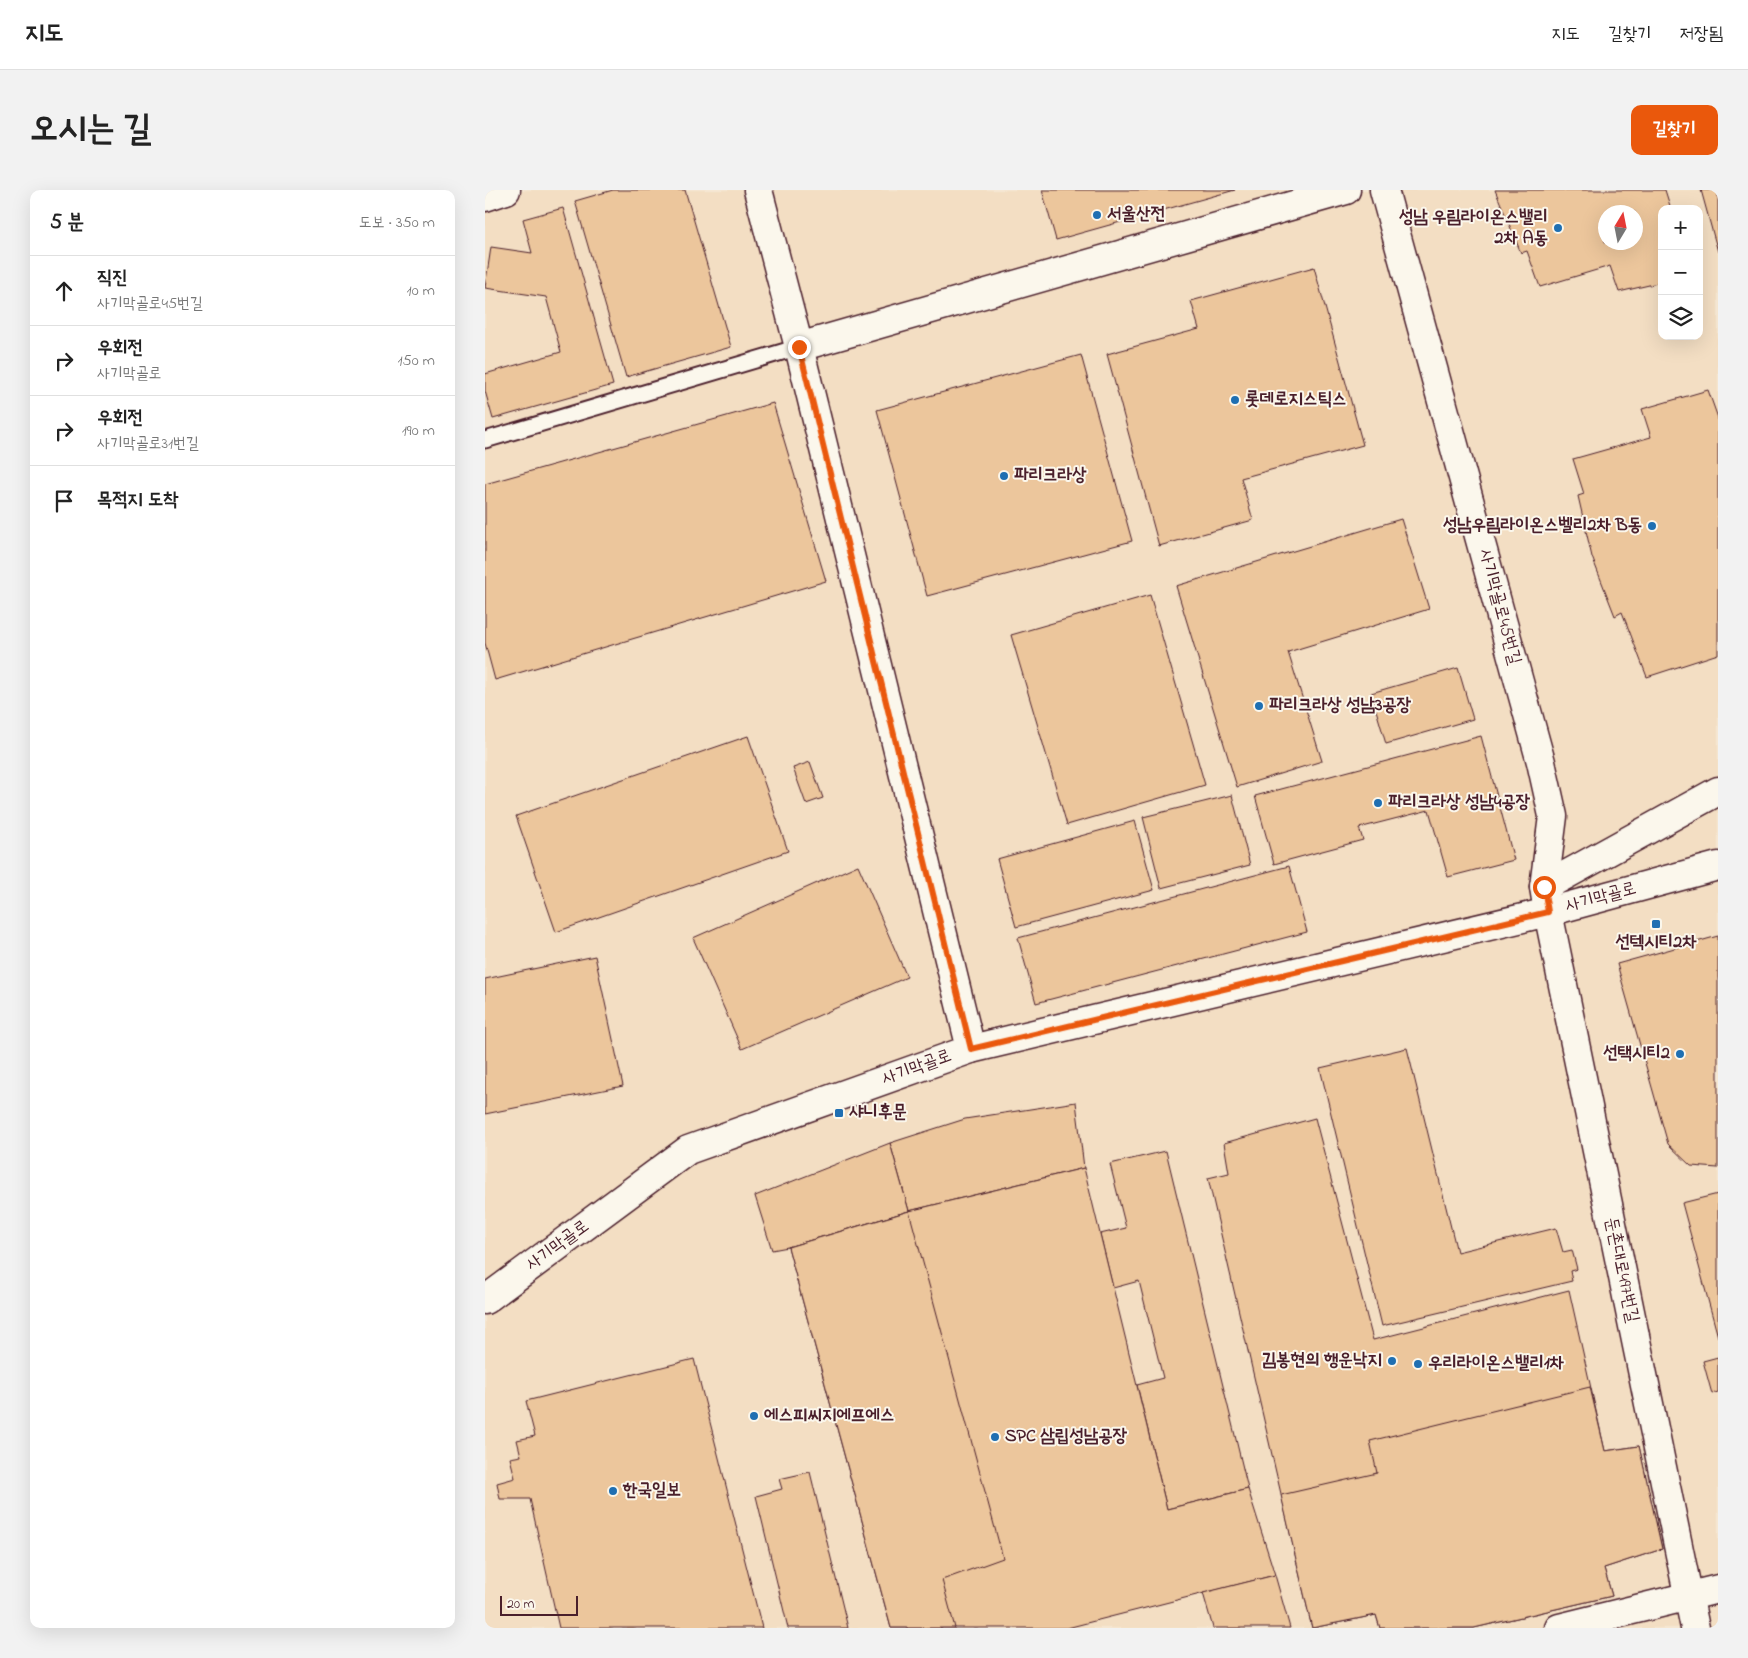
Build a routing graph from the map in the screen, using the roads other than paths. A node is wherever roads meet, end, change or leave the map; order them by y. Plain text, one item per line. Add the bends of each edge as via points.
1 (506, 190) edge
2 (758, 190) edge
3 (1346, 190) edge
4 (1384, 190) edge
5 (485, 197) edge
6 (799, 347) junction
7 (485, 440) edge
8 (1718, 791) edge
9 (1718, 866) edge
10 (1546, 900) junction
11 (971, 1049) junction
12 (485, 1300) edge
13 (1718, 1589) edge
14 (1688, 1597) junction
15 (1559, 1628) edge
16 (1695, 1628) edge

1 - 5 street
2 - 6 street
3 - 6 street
4 - 10 street, 사기막골로45번길 via 1541,762 1553,816
6 - 7 lane
6 - 11 street
8 - 10 street
9 - 10 street, 사기막골로
10 - 11 street, 사기막골로
10 - 14 street, 둔촌대로497번길
11 - 12 street, 사기막골로 via 689,1150
13 - 14 street
14 - 15 street
14 - 16 street, 둔촌대로497번길

